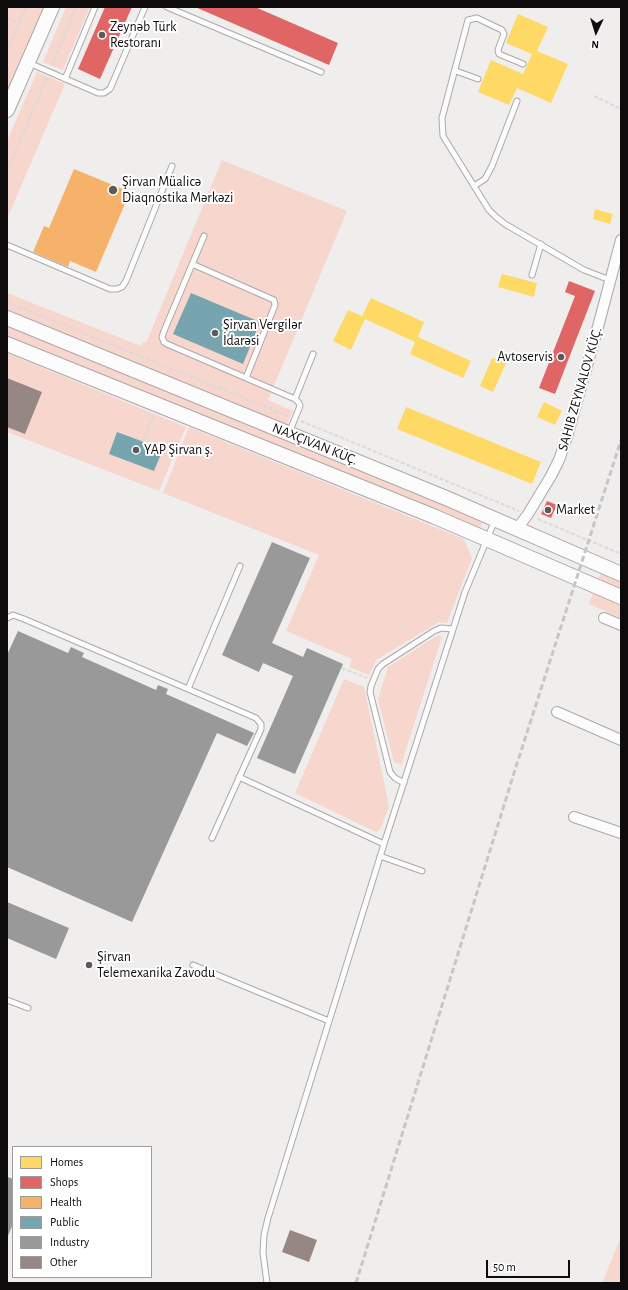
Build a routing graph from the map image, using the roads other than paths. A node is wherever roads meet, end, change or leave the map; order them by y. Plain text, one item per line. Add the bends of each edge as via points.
1 (52, 7) edge
2 (95, 7) edge
3 (145, 7) edge
4 (167, 7) edge
5 (28, 63) junction
6 (523, 64) dead end
7 (456, 70) junction
8 (321, 72) dead end
9 (65, 79) junction
10 (478, 79) dead end
11 (517, 101) dead end
12 (7, 110) edge
13 (172, 166) dead end
14 (474, 186) junction
15 (204, 236) dead end
16 (621, 240) edge
17 (541, 244) junction
18 (7, 245) edge
19 (192, 264) junction
20 (532, 275) dead end
21 (610, 280) junction
22 (7, 318) edge
23 (7, 344) edge
24 (313, 354) dead end
25 (246, 378) junction
26 (295, 399) junction
27 (288, 434) junction
28 (495, 519) junction
29 (517, 529) junction
30 (486, 539) junction
31 (240, 566) dead end
32 (621, 574) edge
33 (621, 597) edge
34 (7, 618) edge
35 (604, 618) dead end
36 (621, 624) edge
37 (453, 629) junction
38 (188, 689) junction
39 (557, 712) dead end
40 (621, 740) edge
41 (239, 777) junction
42 (404, 783) junction
43 (574, 816) dead end
44 (621, 833) edge
45 (212, 838) dead end
46 (384, 844) junction
47 (380, 856) junction
48 (422, 871) dead end
49 (193, 965) dead end
50 (7, 1000) edge
51 (28, 1008) dead end
52 (329, 1021) junction
53 (267, 1283) edge

1 - 5 main road
2 - 9 lane
3 - 9 lane via 110,89 98,93
4 - 8 lane
5 - 9 lane
5 - 12 main road
6 - 7 lane via 499,54 504,34 502,30 477,18 468,20
7 - 10 lane
7 - 14 lane via 442,118 443,136
11 - 14 lane via 492,166 484,179
13 - 18 lane via 122,287 110,288
14 - 17 lane via 496,217
15 - 19 lane
16 - 21 street, SAHIB ZEYNALOV KÜÇ.
17 - 20 lane
17 - 21 lane via 584,270
19 - 25 lane via 274,300 275,305
19 - 25 lane via 164,331 164,342
21 - 29 street, SAHIB ZEYNALOV KÜÇ. via 566,440 551,476
22 - 27 main road
23 - 30 main road
24 - 26 lane
25 - 26 lane
26 - 27 lane via 300,406
27 - 28 main road
28 - 29 main road
28 - 30 lane
29 - 32 main road
30 - 33 main road
30 - 37 lane
31 - 38 lane
34 - 38 lane via 13,615 24,619
35 - 36 street
37 - 42 lane
37 - 42 lane via 441,628 434,631 382,664 373,681 370,692 390,772
38 - 41 lane via 256,718 261,724
39 - 40 street
41 - 45 lane
41 - 46 lane
42 - 46 lane
43 - 44 street
46 - 47 lane
47 - 48 lane
47 - 52 lane
49 - 52 lane
50 - 51 lane
52 - 53 lane via 268,1218 263,1253

